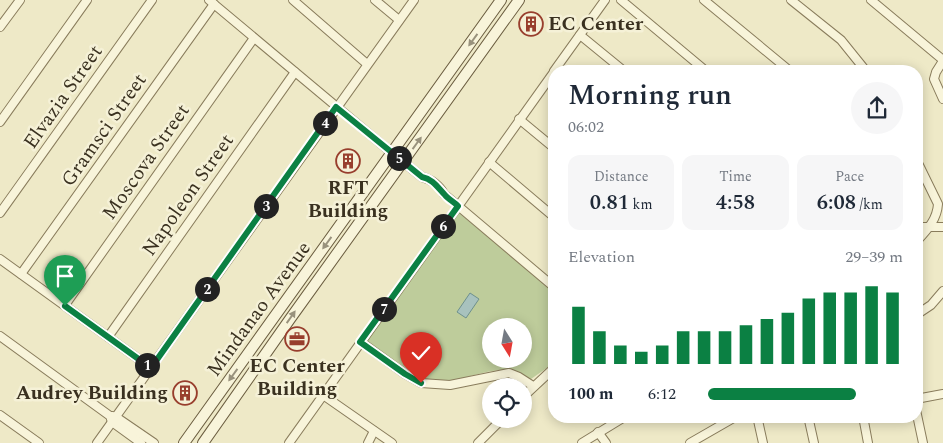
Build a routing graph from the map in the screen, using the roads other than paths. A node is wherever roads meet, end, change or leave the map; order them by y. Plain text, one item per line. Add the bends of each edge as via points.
1 (20, 0) edge
2 (88, 0) edge
3 (152, 0) edge
4 (293, 0) edge
5 (375, 0) edge
6 (414, 0) edge
7 (501, 0) edge
8 (519, 0) edge
9 (605, 0) edge
10 (622, 0) edge
11 (704, 0) edge
12 (791, 0) edge
13 (871, 0) edge
14 (211, 2) edge
15 (399, 20) junction
16 (0, 27) edge
17 (580, 34) junction
18 (254, 38) junction
19 (943, 60) edge
20 (367, 64) junction
21 (560, 65) edge
22 (617, 65) edge
23 (699, 65) edge
24 (783, 65) edge
25 (861, 65) edge
26 (295, 72) junction
27 (548, 82) edge
28 (943, 99) edge
29 (336, 107) junction
30 (519, 119) junction
31 (0, 122) edge
32 (548, 143) edge
33 (392, 153) junction
34 (404, 162) junction
35 (490, 162) junction
36 (923, 173) edge
37 (458, 206) junction
38 (548, 212) edge
39 (0, 213) edge
40 (923, 227) edge
41 (930, 227) junction
42 (943, 227) edge
43 (923, 234) edge
44 (0, 259) edge
45 (21, 274) junction
46 (548, 282) edge
47 (943, 291) edge
48 (65, 306) junction
49 (923, 310) edge
50 (0, 336) edge
51 (108, 336) junction
52 (360, 342) junction
53 (151, 368) junction
54 (548, 373) edge
55 (482, 378) edge
56 (484, 378) edge
57 (520, 378) edge
58 (532, 386) edge
59 (943, 394) edge
60 (323, 395) junction
61 (923, 397) edge
62 (0, 415) edge
63 (112, 418) junction
64 (613, 423) edge
65 (725, 423) edge
66 (759, 423) edge
67 (810, 423) edge
68 (864, 423) edge
69 (919, 423) edge
70 (493, 428) edge
71 (374, 431) junction
72 (598, 432) junction
73 (39, 443) edge
74 (97, 443) edge
75 (141, 443) edge
76 (154, 443) edge
77 (184, 443) edge
78 (203, 443) edge
79 (289, 443) edge
80 (368, 443) edge
81 (392, 443) edge
82 (478, 443) edge
83 (582, 443) edge
84 (606, 443) edge
85 (690, 443) edge
86 (763, 443) edge
87 (814, 443) edge
88 (868, 443) edge
89 (923, 443) edge

1 - 16 street
2 - 31 street
3 - 39 street, Elvazia Street
4 - 20 street
5 - 15 street
6 - 15 street
7 -> 33 main road, Mindanao Avenue
34 -> 8 main road, Mindanao Avenue
9 - 17 street
10 - 23 street
11 - 24 street
12 - 25 street via 841,40
13 - 19 street
14 - 18 street
14 - 45 street, Gramsci Street
15 - 20 street
17 - 21 street
17 - 22 street
18 - 26 street
18 - 48 street, Moscova Street
19 - 28 street via 934,79
20 - 29 street
26 - 29 street
26 - 51 street, Napoleon Street
27 - 30 street
29 - 33 street
29 - 53 street
30 - 32 street
30 - 35 street
33 - 34 street
33 -> 77 main road, Mindanao Avenue
34 - 37 street via 428,178
78 -> 34 main road, Mindanao Avenue
35 - 37 street
35 - 38 street
36 - 41 street via 938,204
37 - 46 street
37 - 52 street
40 - 41 street
41 - 42 street
41 - 43 street
44 - 45 street
45 - 48 street
47 - 49 street
48 - 51 street
50 - 63 street
51 - 53 street
52 - 55 street via 421,383 450,385
52 - 60 street
53 - 63 street
54 - 58 street
56 - 57 street via 509,373
59 - 61 street
60 - 71 street
60 - 79 street
62 - 73 street
63 - 74 street
63 - 75 street
63 - 76 street
64 - 72 street
65 - 85 street
66 - 86 street
67 - 87 street
68 - 88 street
69 - 89 street
70 - 82 street
71 - 80 street
71 - 81 street
72 - 83 street
72 - 84 street

